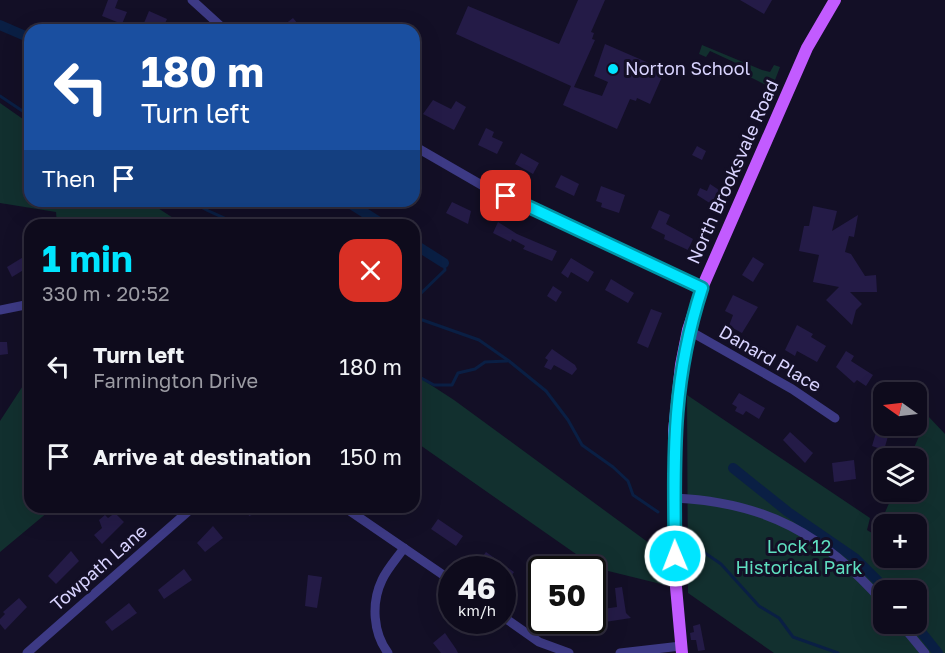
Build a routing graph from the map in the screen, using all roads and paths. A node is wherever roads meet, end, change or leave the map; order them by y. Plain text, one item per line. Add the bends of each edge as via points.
1 (192, 0) edge
2 (835, 0) edge
3 (218, 24) edge
4 (420, 149) edge
5 (702, 288) junction
6 (24, 305) edge
7 (0, 310) edge
8 (688, 330) junction
9 (835, 418) dead end
10 (674, 498) junction
11 (186, 513) edge
12 (353, 513) edge
13 (404, 548) junction
14 (438, 571) edge
15 (873, 592) edge
16 (516, 626) edge
17 (909, 634) edge
18 (681, 649) edge
19 (27, 653) edge
20 (388, 653) edge
21 (569, 653) edge
22 (620, 653) edge
23 (925, 653) edge

1 - 3 street
2 - 5 main road, North Brooksvale Road via 807,48
4 - 5 street via 485,187
5 - 8 main road, North Brooksvale Road
6 - 7 street
8 - 9 street, Danard Place
8 - 10 main road, North Brooksvale Road via 677,396
10 - 15 street via 721,501 780,519 829,551
10 - 18 main road, North Brooksvale Road
11 - 19 street, Towpath Lane
12 - 13 street
13 - 14 street
13 - 20 street via 382,580 374,609 380,642
16 - 21 street via 539,642
17 - 23 street
18 - 22 street

